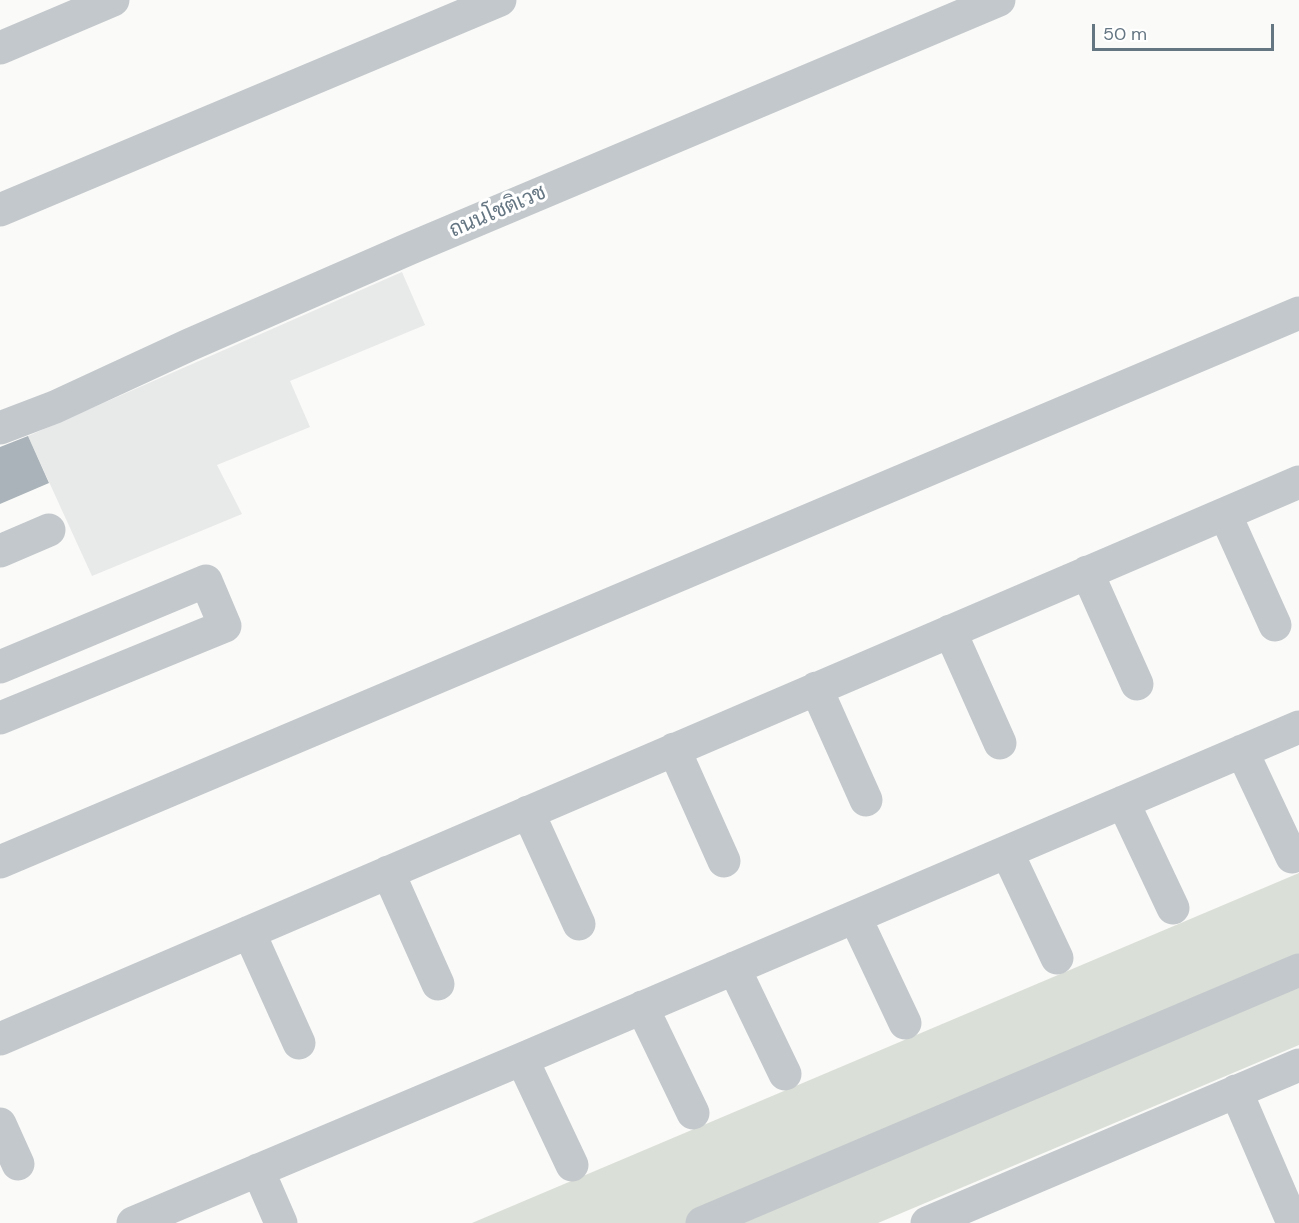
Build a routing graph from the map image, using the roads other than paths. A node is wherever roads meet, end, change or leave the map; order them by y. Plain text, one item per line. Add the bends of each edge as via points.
1 (112, 0) edge
2 (500, 0) edge
3 (999, 0) edge
4 (0, 48) edge
5 (0, 210) edge
6 (1299, 313) edge
7 (0, 428) edge
8 (1299, 482) edge
9 (1225, 514) junction
10 (49, 530) dead end
11 (0, 552) edge
12 (1087, 572) junction
13 (1275, 625) dead end
14 (950, 631) junction
15 (0, 667) edge
16 (1137, 684) dead end
17 (816, 688) junction
18 (0, 718) edge
19 (1299, 727) edge
20 (1000, 743) dead end
21 (674, 749) junction
22 (1242, 751) junction
23 (866, 800) dead end
24 (1123, 802) junction
25 (528, 812) junction
26 (1007, 852) junction
27 (1292, 857) dead end
28 (724, 861) dead end
29 (0, 862) edge
30 (388, 872) junction
31 (1173, 908) dead end
32 (855, 917) junction
33 (579, 924) dead end
34 (249, 932) junction
35 (1058, 957) dead end
36 (734, 968) junction
37 (1299, 970) edge
38 (438, 984) dead end
39 (642, 1008) junction
40 (905, 1023) dead end
41 (0, 1039) edge
42 (299, 1043) dead end
43 (522, 1059) junction
44 (1299, 1065) edge
45 (785, 1074) dead end
46 (1236, 1091) junction
47 (693, 1113) dead end
48 (0, 1124) edge
49 (18, 1164) dead end
50 (572, 1165) dead end
51 (258, 1170) junction
52 (133, 1223) edge
53 (281, 1223) edge
54 (702, 1223) edge
55 (927, 1223) edge
56 (1293, 1223) edge

1 - 4 street
2 - 5 street
3 - 7 street, ถนนโชติเวช via 400,253
6 - 29 street
8 - 9 street
9 - 12 street
9 - 13 street
10 - 11 street
12 - 14 street
12 - 16 street
14 - 17 street
14 - 20 street
15 - 18 street via 206,581 225,626
17 - 21 street
17 - 23 street
19 - 22 street
21 - 25 street
21 - 28 street
22 - 24 street
22 - 27 street
24 - 26 street
24 - 31 street
25 - 30 street
25 - 33 street
26 - 32 street
26 - 35 street
30 - 34 street
30 - 38 street
32 - 36 street
32 - 40 street
34 - 41 street
34 - 42 street
36 - 39 street
36 - 45 street
37 - 54 street
39 - 43 street
39 - 47 street
43 - 50 street
43 - 51 street
44 - 46 street
46 - 55 street
46 - 56 street
48 - 49 street
51 - 52 street
51 - 53 street

